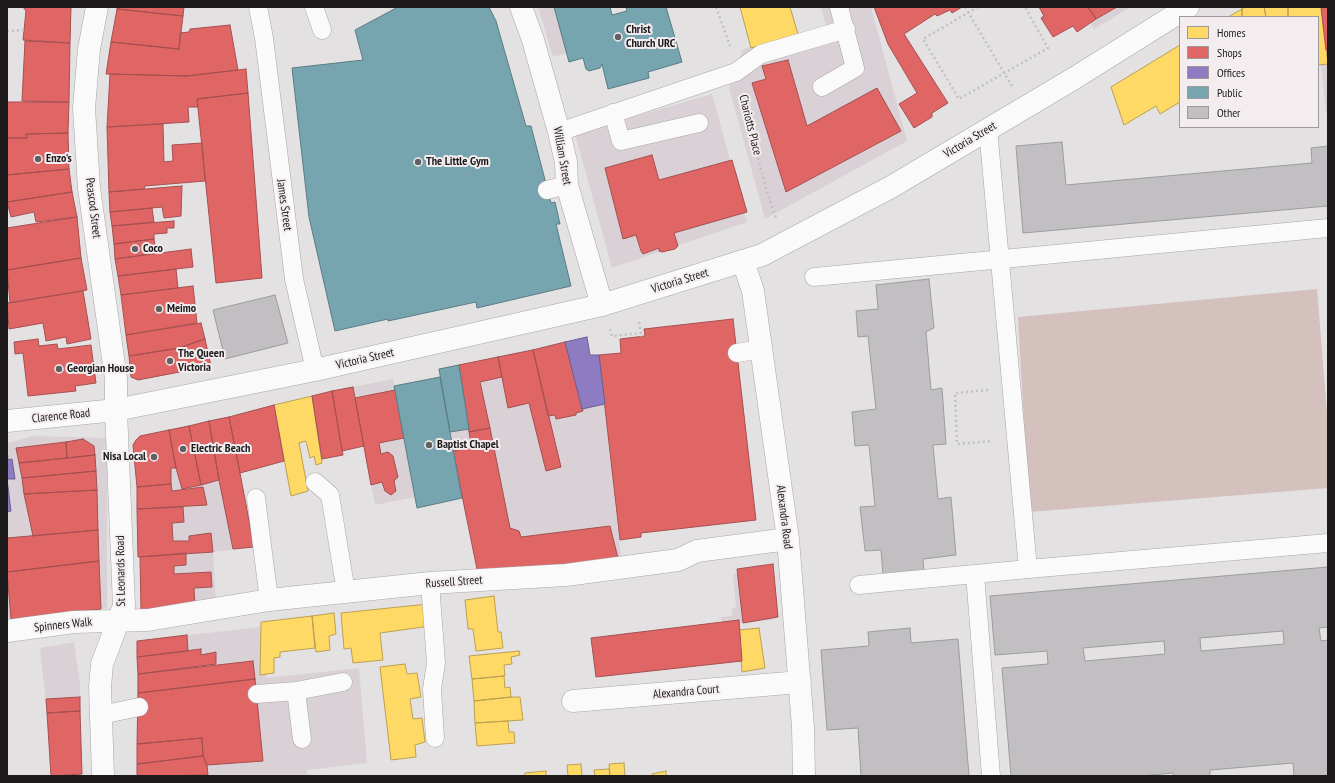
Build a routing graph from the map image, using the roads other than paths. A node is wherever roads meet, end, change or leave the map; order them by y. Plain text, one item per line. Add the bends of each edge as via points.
1 (97, 7) edge
2 (258, 7) edge
3 (314, 7) edge
4 (521, 7) edge
5 (839, 7) edge
6 (1188, 7) edge
7 (846, 28) junction
8 (322, 30) dead end
9 (822, 87) dead end
10 (613, 113) junction
11 (699, 123) dead end
12 (988, 129) junction
13 (559, 132) junction
14 (1328, 228) edge
15 (1000, 260) junction
16 (743, 262) junction
17 (814, 277) dead end
18 (602, 305) junction
19 (761, 349) junction
20 (737, 353) dead end
21 (315, 370) junction
22 (116, 410) junction
23 (7, 421) edge
24 (315, 482) dead end
25 (256, 498) dead end
26 (788, 539) junction
27 (1328, 543) edge
28 (1028, 569) junction
29 (975, 574) junction
30 (430, 583) junction
31 (859, 585) dead end
32 (346, 592) junction
33 (269, 600) junction
34 (119, 620) junction
35 (7, 631) edge
36 (343, 682) dead end
37 (800, 682) junction
38 (296, 691) junction
39 (257, 694) dead end
40 (573, 702) dead end
41 (139, 707) dead end
42 (101, 715) junction
43 (435, 738) dead end
44 (302, 740) dead end
45 (104, 776) edge
46 (804, 776) edge
47 (991, 776) edge

1 - 22 street, Peascod Street via 88,49 84,108 89,188 116,379
2 - 21 lane, James Street via 294,279
3 - 8 lane
4 - 13 street, William Street via 534,40
5 - 7 lane
6 - 12 street, Victoria Street
7 - 9 lane via 855,68
7 - 10 lane via 761,54 736,72
10 - 11 lane via 621,141
10 - 13 lane
12 - 15 lane
12 - 16 street, Victoria Street via 891,187 762,255
13 - 18 street, William Street via 566,162 557,187
14 - 15 lane
15 - 17 lane
15 - 28 lane
16 - 18 street, Victoria Street
16 - 19 street, Alexandra Road via 753,291
18 - 21 street, Victoria Street
19 - 20 lane
19 - 26 street, Alexandra Road
21 - 22 street, Victoria Street
22 - 23 street, Clarence Road
22 - 34 street, St Leonards Road via 124,606
24 - 32 lane via 330,495
25 - 33 lane
26 - 30 street, Russell Street via 697,552 678,560 566,575
26 - 37 street, Alexandra Road
27 - 28 lane
28 - 29 lane
29 - 31 lane
29 - 47 lane
30 - 32 street, Russell Street
30 - 43 lane via 436,663 432,689
32 - 33 street, Russell Street
33 - 34 street, Russell Street via 148,620
34 - 35 street, Spinners Walk via 74,622
34 - 42 street, St Leonards Road via 102,664
36 - 38 lane
37 - 40 street, Alexandra Court
37 - 46 street, Alexandra Road via 804,727
38 - 39 lane
38 - 44 lane
41 - 42 lane
42 - 45 street, St Leonards Road

